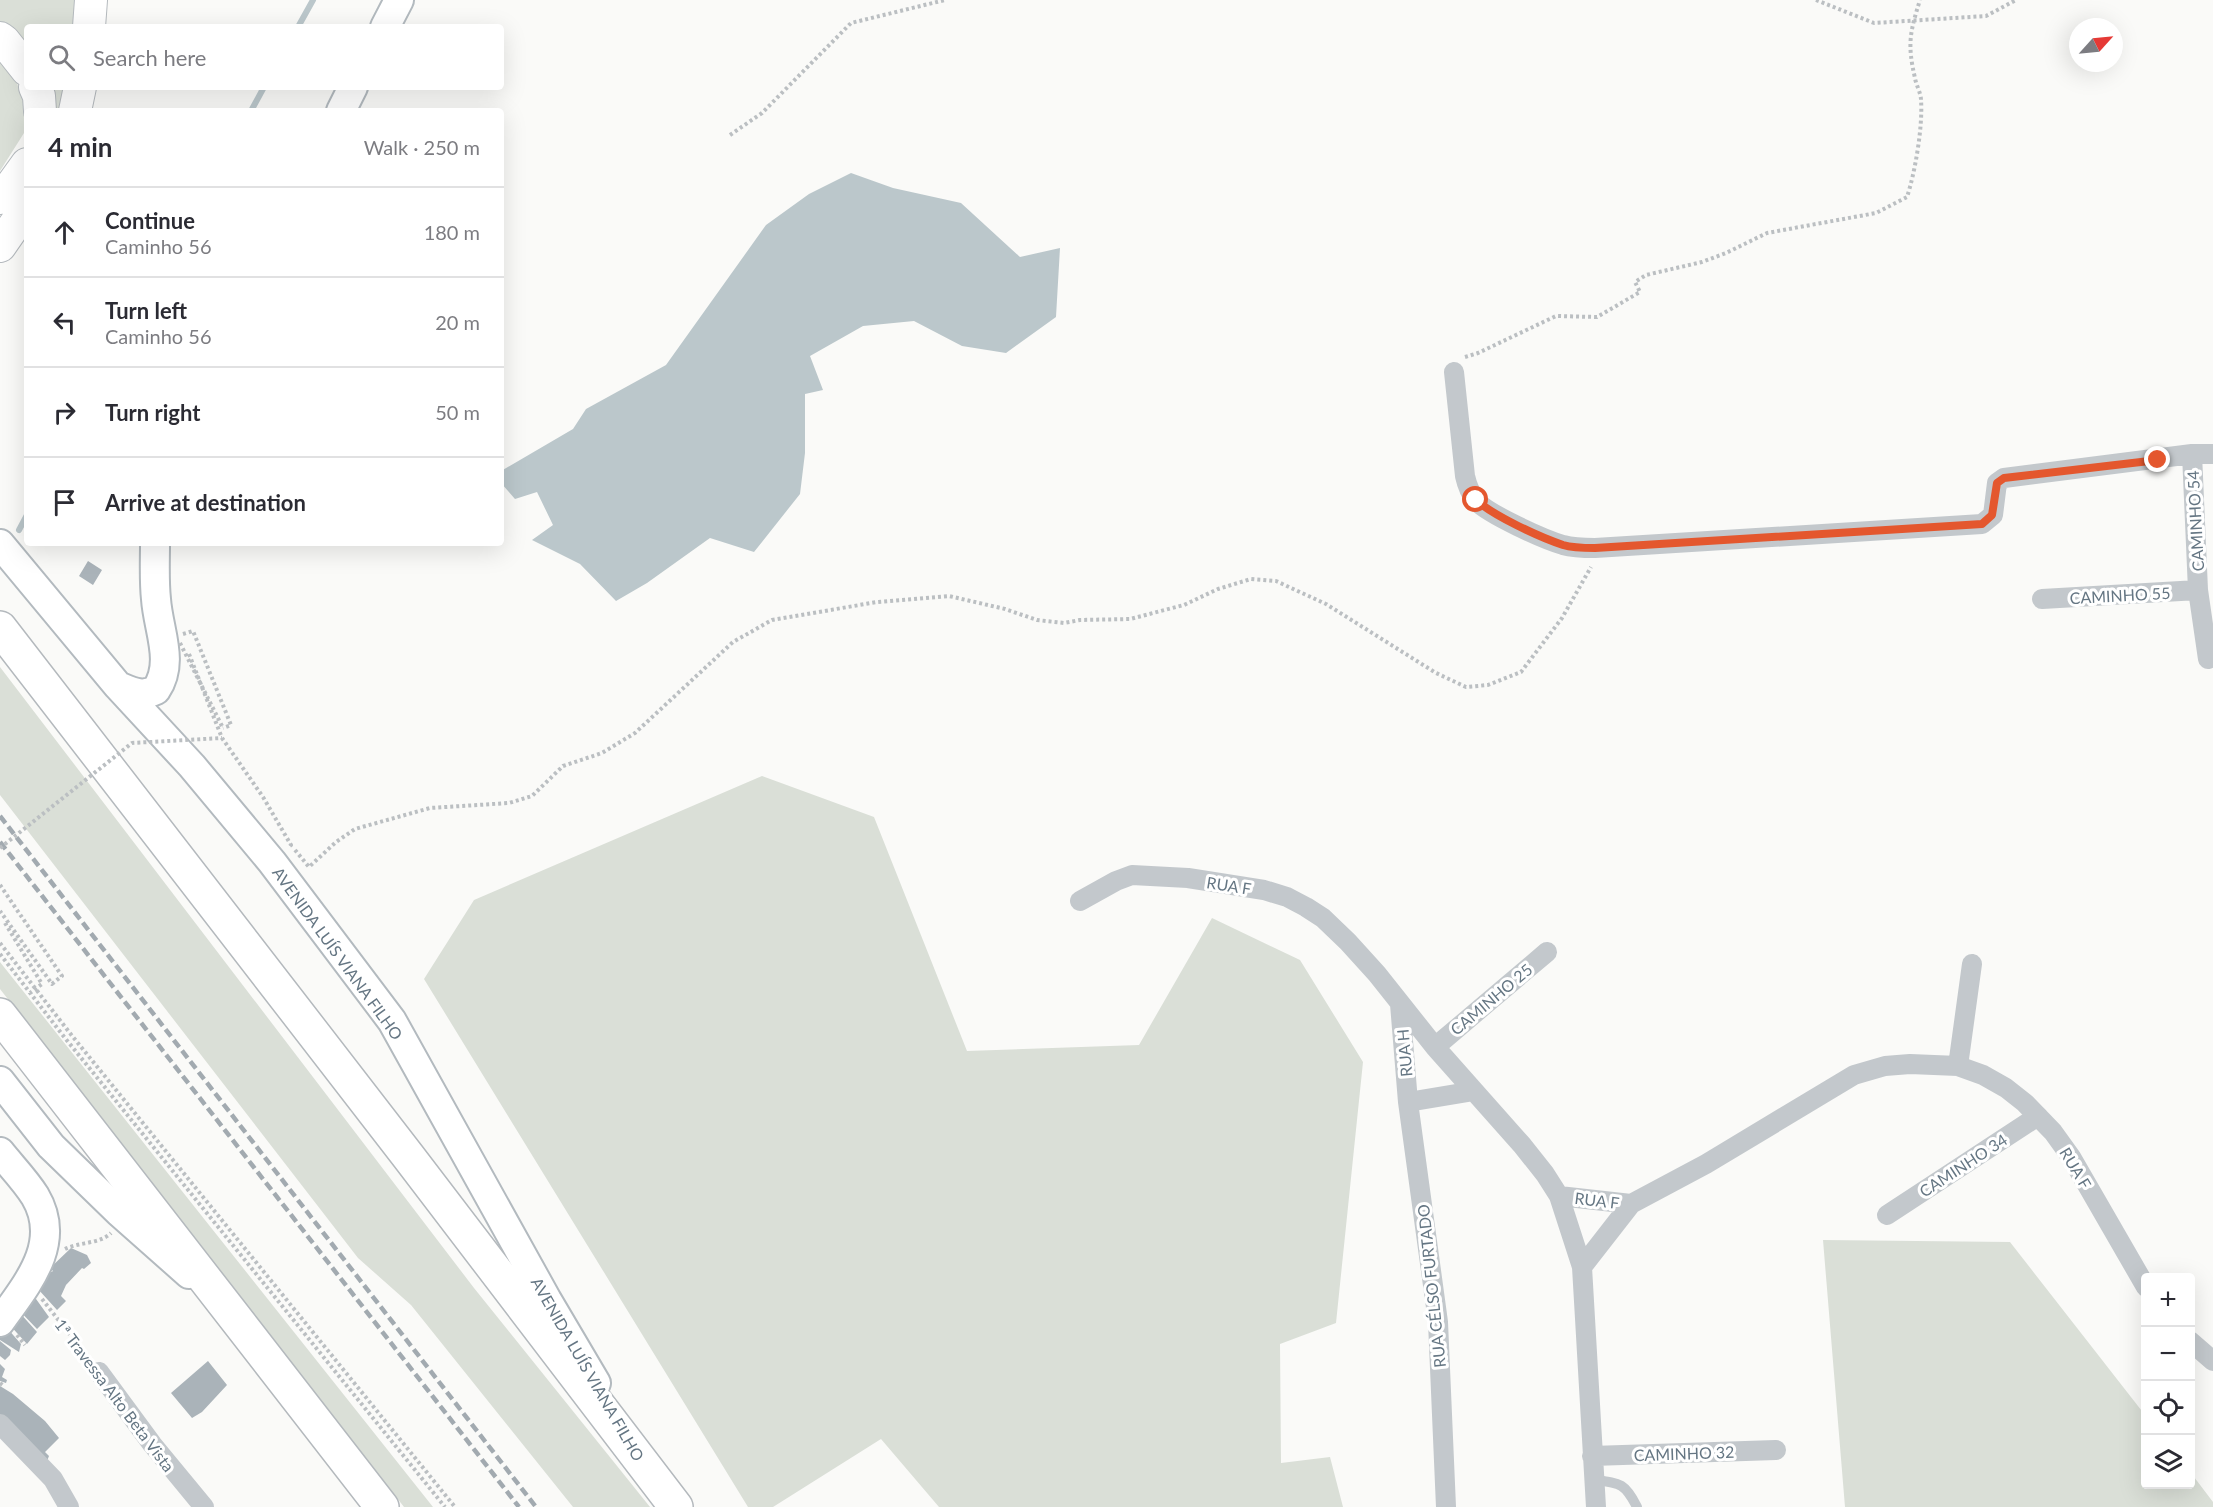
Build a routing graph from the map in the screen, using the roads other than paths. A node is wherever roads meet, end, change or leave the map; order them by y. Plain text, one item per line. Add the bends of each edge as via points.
1 (91, 0) edge
2 (399, 0) edge
3 (89, 24) edge
4 (387, 24) edge
5 (0, 38) edge
6 (24, 66) edge
7 (36, 90) edge
8 (79, 90) edge
9 (351, 90) edge
10 (40, 108) edge
11 (76, 108) edge
12 (342, 108) edge
13 (24, 168) edge
14 (0, 198) edge
15 (24, 211) edge
16 (0, 246) edge
17 (1454, 372) road end
18 (2192, 454) junction
19 (2213, 454) edge
20 (0, 544) edge
21 (155, 546) edge
22 (2198, 590) junction
23 (2042, 599) dead end
24 (0, 628) edge
25 (2208, 659) dead end
26 (118, 686) junction
27 (1080, 901) dead end
28 (1547, 952) dead end
29 (1972, 964) dead end
30 (1400, 1004) junction
31 (0, 1015) edge
32 (1436, 1047) junction
33 (1958, 1066) junction
34 (0, 1081) edge
35 (1474, 1091) junction
36 (1408, 1102) junction
37 (2038, 1116) junction
38 (0, 1152) edge
39 (1559, 1196) junction
40 (1631, 1204) junction
41 (1887, 1215) dead end
42 (1582, 1267) junction
43 (2141, 1280) edge
44 (230, 1310) junction
45 (0, 1322) edge
46 (2195, 1345) edge
47 (2213, 1361) edge
48 (99, 1372) road end
49 (0, 1424) edge
50 (1776, 1449) dead end
51 (1592, 1456) junction
52 (648, 1470) junction
53 (1595, 1480) junction
54 (69, 1507) edge
55 (204, 1507) edge
56 (382, 1507) edge
57 (676, 1507) edge
58 (1446, 1507) edge
59 (1596, 1507) edge
60 (1637, 1507) edge

1 - 3 main road
2 - 4 main road
5 - 6 main road
7 - 10 main road
8 - 11 main road
9 - 12 main road
13 - 14 main road
15 - 16 main road
17 - 18 street via 1465,476 1476,500 1509,520 1575,548 1982,524 1992,515 1997,483 2009,477
18 - 19 street
18 - 22 street, CAMINHO 54
20 - 26 main road, AVENIDA LUÍS VIANA FILHO
21 - 26 main road via 156,602 166,672 156,690 145,695
22 - 23 street, CAMINHO 55
22 - 25 street, CAMINHO 54
24 - 52 highway, AVENIDA LUÍS VIANA FILHO
26 - 52 main road, AVENIDA LUÍS VIANA FILHO via 192,766 272,862 392,1022 547,1300
27 - 30 street, RUA F via 1132,875 1188,878 1287,897 1323,918
28 - 32 street, CAMINHO 25
29 - 33 street
30 - 32 street, RUA F
30 - 36 street, RUA H
31 - 44 highway
32 - 35 street, RUA F
33 - 37 street, RUA F via 2006,1088
33 - 40 street, RUA F via 1885,1066 1854,1075
34 - 44 main road via 51,1146
35 - 36 street
35 - 39 street, RUA F via 1522,1145
36 - 58 street, RUA CÉLSO FURTADO via 1438,1322
37 - 41 street, CAMINHO 34
37 - 43 street, RUA F via 2071,1157
38 - 45 main road via 35,1196 46,1223 44,1247 33,1272
39 - 40 street, RUA F
39 - 42 street
40 - 42 street
42 - 51 street
44 - 56 highway
46 - 47 street
48 - 55 street, 1ª Travessa Alto Beta Vista
49 - 54 street via 52,1479
50 - 51 street, CAMINHO 32
51 - 53 street
52 - 57 highway, AVENIDA LUÍS VIANA FILHO
53 - 59 street
53 - 60 lane via 1621,1484

